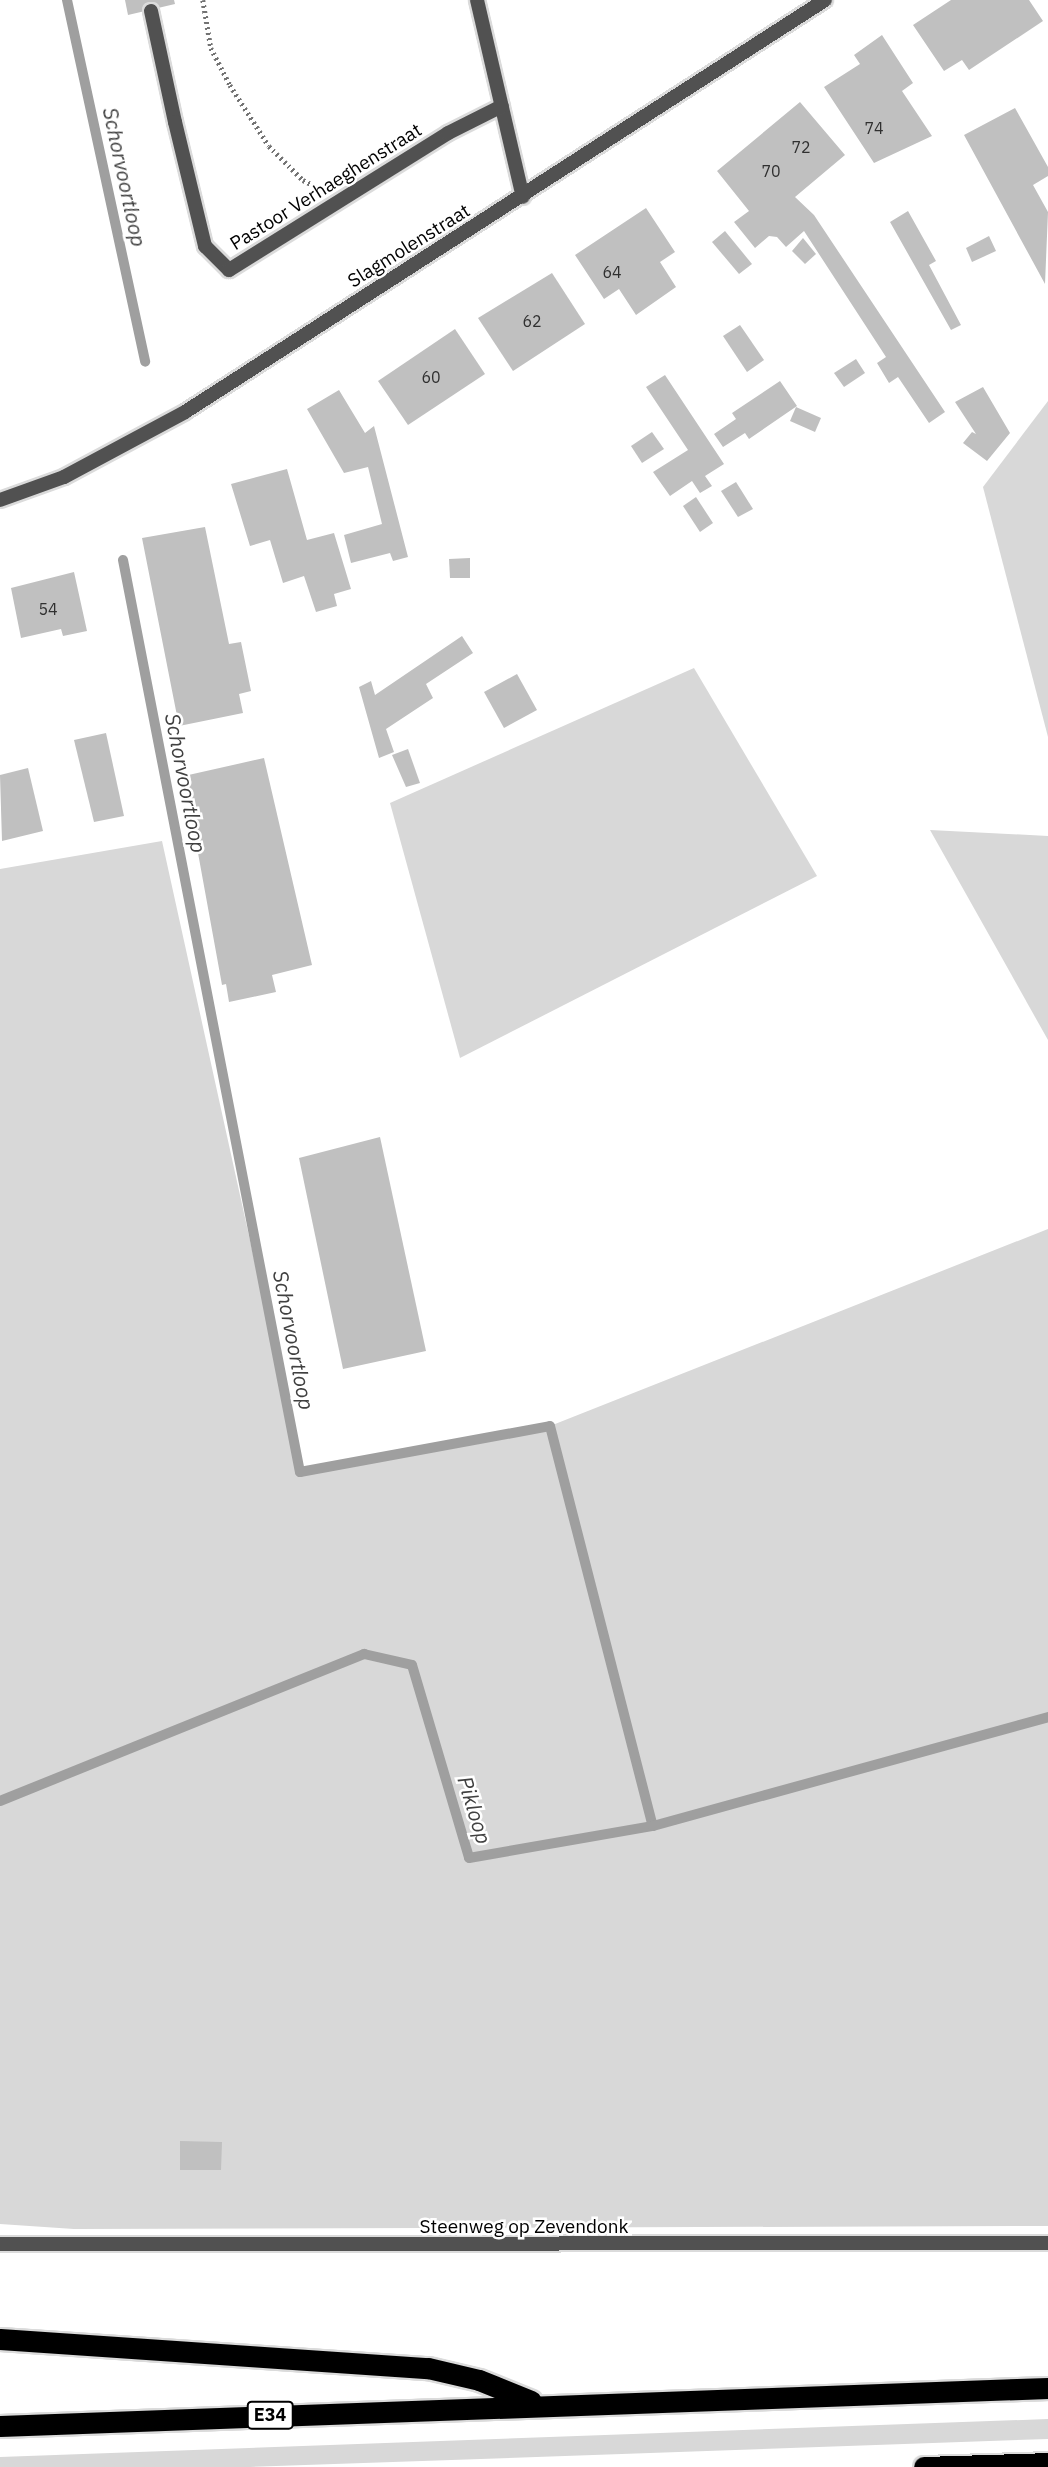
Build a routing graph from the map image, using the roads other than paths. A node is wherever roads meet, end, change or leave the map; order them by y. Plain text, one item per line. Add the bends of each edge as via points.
1 (477, 0) edge
2 (825, 0) edge
3 (151, 11) dead end
4 (502, 106) junction
5 (523, 197) junction
6 (0, 500) edge
7 (1048, 2243) edge
8 (0, 2244) edge
9 (0, 2339) edge
10 (1048, 2388) edge
11 (540, 2405) junction
12 (0, 2426) edge
13 (1048, 2463) edge
14 (925, 2467) edge

1 - 4 street
2 - 5 street, Slagmolenstraat
3 - 4 street, Pastoor Verhaeghenstraat via 205,246 229,270 448,133
4 - 5 street
5 - 6 street, Slagmolenstraat via 185,412 64,477
7 - 8 street, Steenweg op Zevendonk
9 - 11 highway via 428,2368 479,2380
10 - 11 highway, E34
11 - 12 highway, E34
13 - 14 highway

